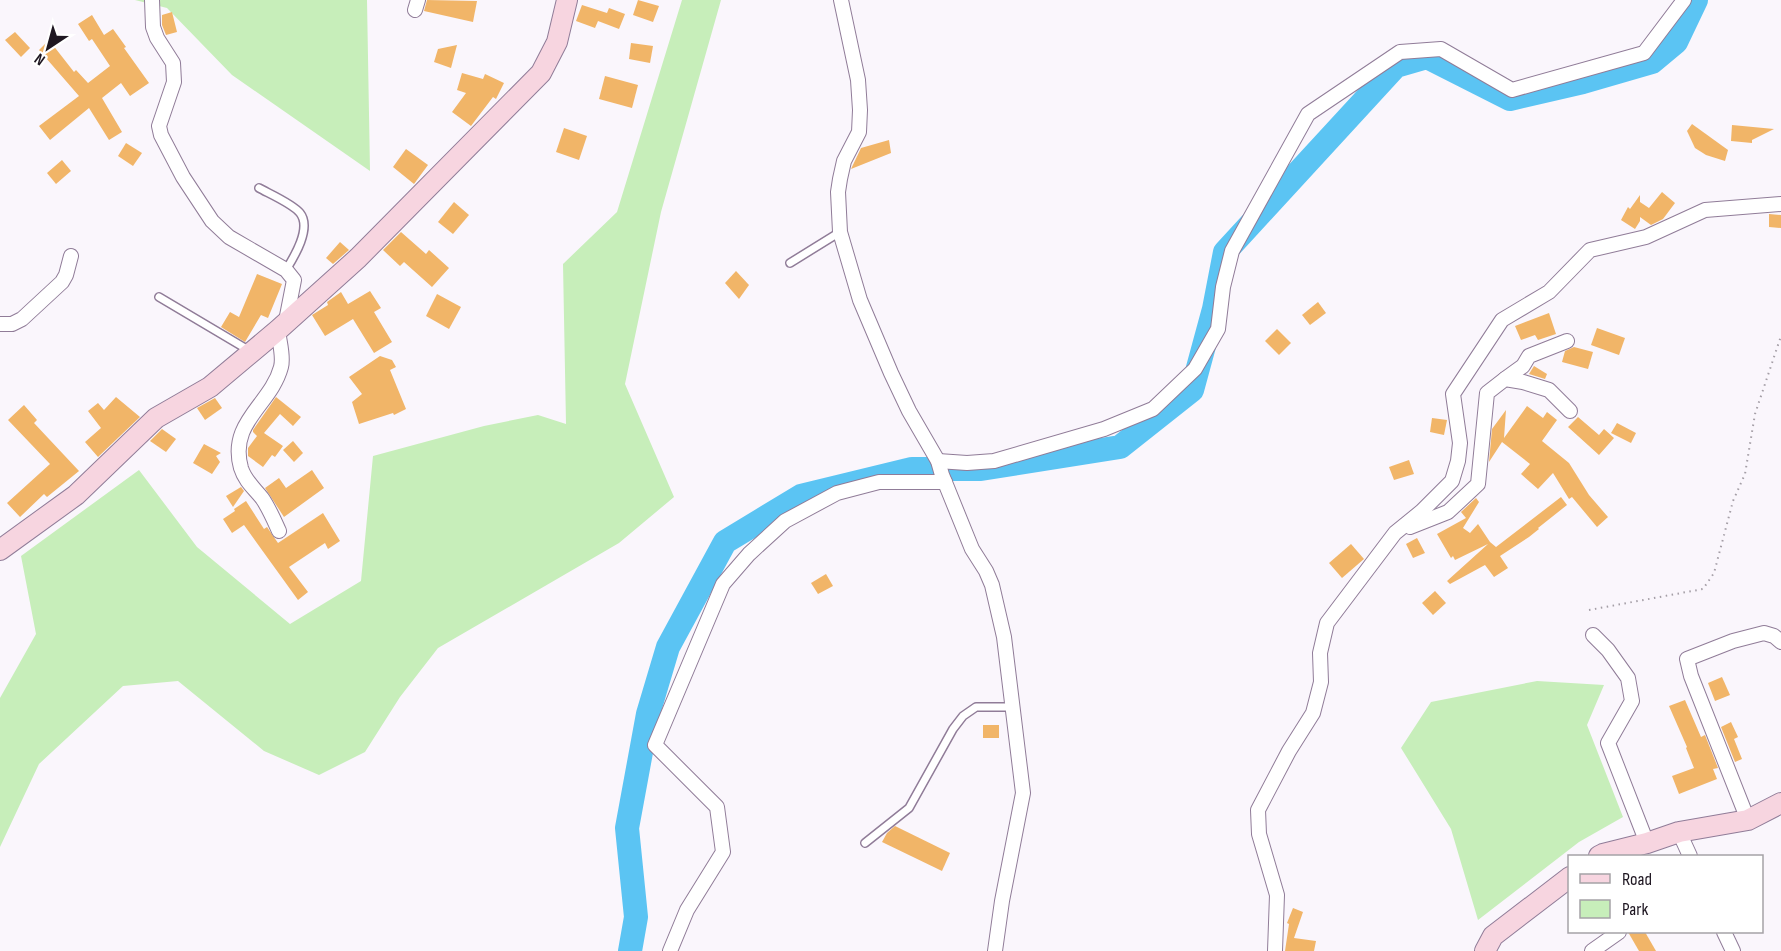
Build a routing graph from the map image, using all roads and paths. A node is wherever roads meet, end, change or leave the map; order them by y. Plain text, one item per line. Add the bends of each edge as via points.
1 (152, 0) edge
2 (567, 0) edge
3 (841, 0) edge
4 (1684, 0) edge
5 (259, 188) dead end
6 (1781, 204) edge
7 (840, 232) junction
8 (71, 256) dead end
9 (790, 262) dead end
10 (286, 270) junction
11 (159, 297) dead end
12 (0, 324) edge
13 (282, 325) junction
14 (1781, 336) edge
15 (1567, 341) dead end
16 (251, 352) junction
17 (1505, 379) junction
18 (1570, 411) dead end
19 (941, 471) junction
20 (279, 531) dead end
21 (1395, 533) junction
22 (0, 550) edge
23 (1589, 610) dead end
24 (1593, 635) dead end
25 (1781, 642) edge
26 (1013, 707) junction
27 (1781, 803) edge
28 (1748, 820) junction
29 (1679, 832) junction
30 (865, 843) dead end
31 (1647, 843) junction
32 (1601, 855) edge
33 (1690, 855) edge
34 (1568, 878) edge
35 (1618, 933) edge
36 (1724, 933) edge
37 (670, 951) edge
38 (995, 951) edge
39 (1275, 951) edge
40 (1485, 951) edge
41 (1592, 951) edge
42 (1733, 951) edge

1 - 10 street via 157,39 173,63 174,82 159,126 161,135 212,221 229,237
2 - 13 street via 557,42 541,73 358,258
3 - 7 street via 858,80 860,110 859,132 844,161 840,179
4 - 19 street via 1644,53 1512,90 1441,49 1400,52 1308,114 1232,251 1218,329 1195,369 1153,409 1104,429 994,461 967,463
5 - 10 lane via 296,209 304,221 300,245
6 - 21 street via 1705,210 1646,237 1590,250 1549,292 1502,320 1453,394 1460,443 1452,482
7 - 9 lane
7 - 19 street via 860,300 909,411
8 - 12 street via 62,282 21,319
10 - 13 street via 294,280
11 - 16 lane
13 - 16 street
13 - 20 street via 281,367 246,423 239,454 243,475 263,500
14 - 23 path via 1755,414 1745,474 1733,501 1714,573 1703,589
15 - 17 street via 1529,356 1523,366
16 - 22 street via 210,387 156,418 76,495
17 - 18 street via 1549,390
17 - 21 street via 1487,393 1478,484 1448,512
19 - 26 street via 972,549 992,585 1004,637
19 - 37 street via 837,493 785,521 723,584 655,745 717,807 723,852 687,910
21 - 39 street via 1327,622 1320,653 1321,682 1313,713 1258,810 1259,834 1277,896
24 - 31 street via 1628,678 1632,701 1608,742
25 - 28 street via 1764,633 1687,658
26 - 30 lane via 976,707 963,716 909,808
26 - 38 street via 1023,793
27 - 28 street
28 - 29 street
29 - 31 street
29 - 33 street
31 - 32 street
34 - 40 street via 1493,936
35 - 41 street
36 - 42 street

